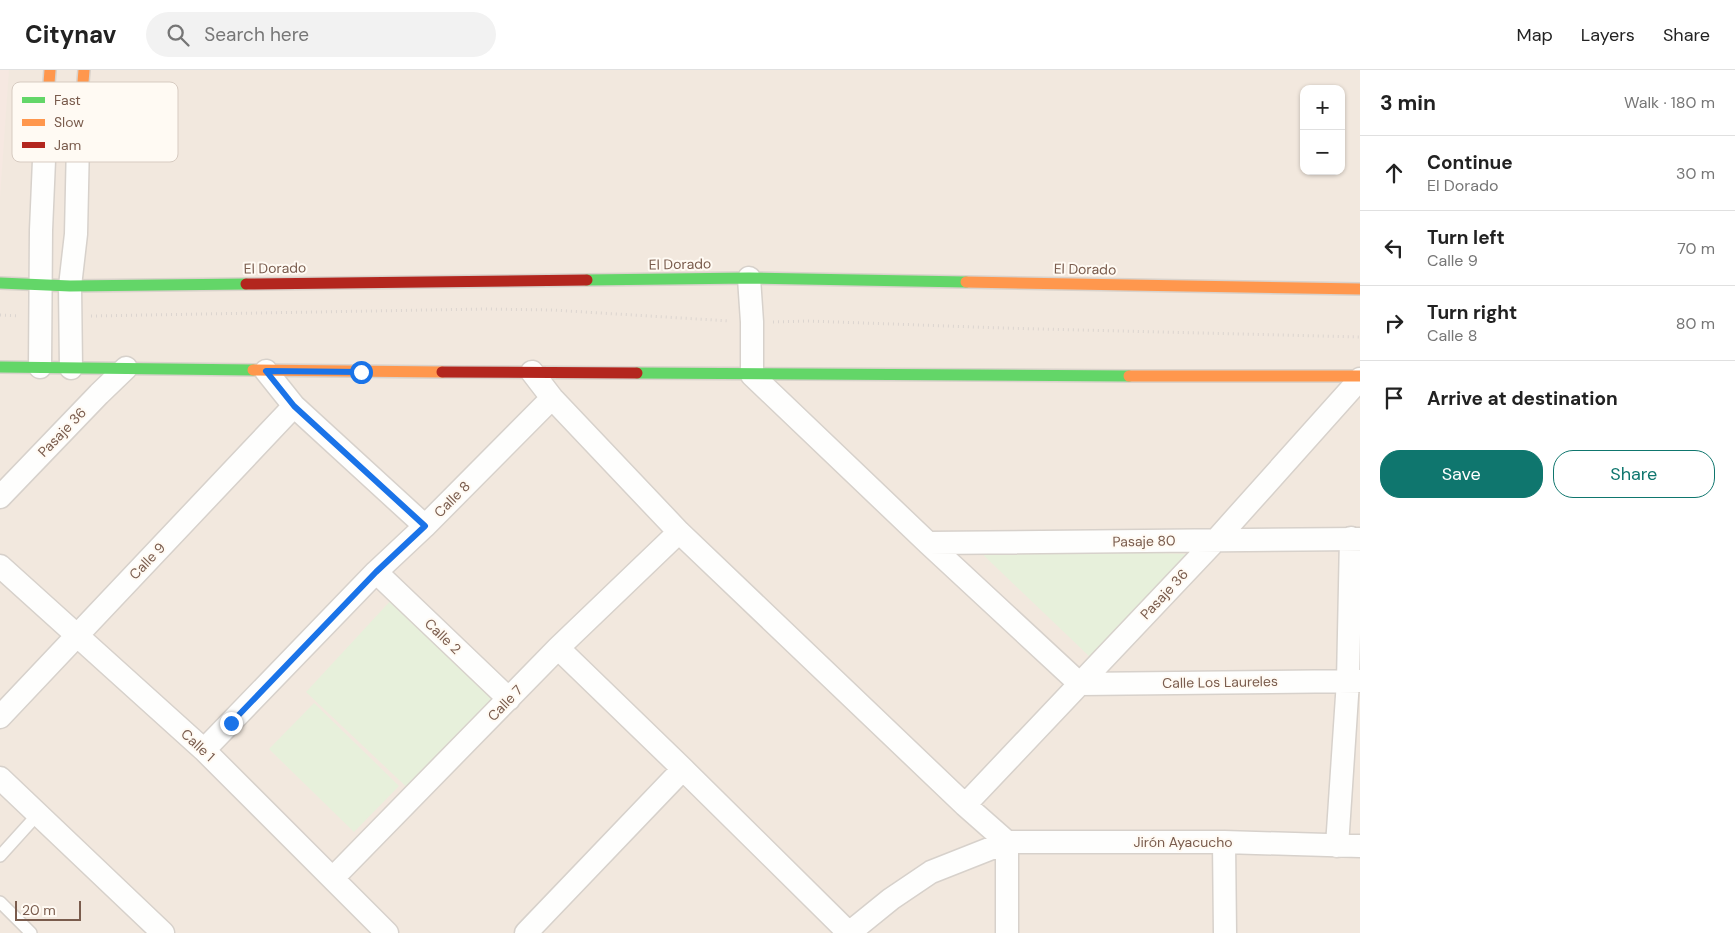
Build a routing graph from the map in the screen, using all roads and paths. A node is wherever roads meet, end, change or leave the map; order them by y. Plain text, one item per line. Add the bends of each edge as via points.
1 (44, 162) edge
2 (78, 162) edge
3 (749, 278) junction
4 (0, 283) edge
5 (42, 284) junction
6 (70, 286) junction
7 (1360, 289) edge
8 (0, 315) edge
9 (41, 316) junction
10 (71, 316) junction
11 (752, 322) junction
12 (1360, 337) edge
13 (0, 367) edge
14 (40, 367) junction
15 (71, 368) junction
16 (126, 368) junction
17 (266, 371) junction
18 (532, 372) junction
19 (752, 375) junction
20 (1360, 378) edge
21 (552, 398) junction
22 (294, 406) junction
23 (0, 498) edge
24 (425, 526) junction
25 (679, 532) junction
26 (1355, 539) edge
27 (1216, 540) junction
28 (928, 543) junction
29 (0, 566) edge
30 (376, 572) junction
31 (76, 636) junction
32 (558, 648) junction
33 (1354, 681) edge
34 (1080, 684) junction
35 (509, 699) junction
36 (0, 717) edge
37 (204, 750) junction
38 (683, 769) junction
39 (0, 778) edge
40 (965, 805) junction
41 (38, 814) junction
42 (1007, 842) junction
43 (1224, 842) junction
44 (1337, 846) junction
45 (1360, 846) edge
46 (0, 856) edge
47 (334, 878) junction
48 (0, 902) edge
49 (30, 933) edge
50 (163, 933) edge
51 (387, 933) edge
52 (526, 933) edge
53 (849, 933) edge
54 (1008, 933) edge
55 (1225, 933) edge

1 - 5 street
2 - 6 street via 76,234
3 - 6 main road, El Dorado
3 - 7 main road, El Dorado
3 - 11 street
4 - 5 main road, El Dorado
5 - 6 main road, El Dorado
5 - 9 street
6 - 10 street
8 - 9 path
9 - 14 street
10 - 11 path via 542,310
10 - 15 street
11 - 12 path
11 - 19 street
13 - 14 main road
14 - 15 main road
15 - 16 main road
16 - 17 main road
16 - 23 street, Pasaje 36
17 - 18 main road
17 - 22 street
18 - 19 main road
18 - 21 street
19 - 20 main road
19 - 28 street
20 - 27 street, Pasaje 36
21 - 24 street, Calle 8
21 - 25 street
22 - 24 street
22 - 31 street, Calle 9
24 - 30 street, Calle 8
25 - 32 street, Calle 7
25 - 40 street
26 - 27 street, Pasaje 80
26 - 33 street
27 - 28 street, Pasaje 80
27 - 34 street, Pasaje 36
28 - 34 street
29 - 31 street, Calle 1
30 - 35 street, Calle 2
30 - 37 street, Calle 8
31 - 36 street, Calle 9
31 - 37 street, Calle 1
32 - 35 street, Calle 7
32 - 38 street
33 - 34 street, Calle Los Laureles
33 - 44 street
34 - 40 street, Pasaje 36
35 - 47 street, Calle 7
37 - 47 street, Calle 1
38 - 52 street
38 - 53 street
39 - 41 street
40 - 42 street
41 - 46 lane
41 - 50 street
42 - 43 street, Jirón Ayacucho
42 - 53 street via 931,872
42 - 54 street
43 - 44 street, Jirón Ayacucho
43 - 55 street
44 - 45 street, Jirón Ayacucho
47 - 51 street, Calle 1
48 - 49 lane

